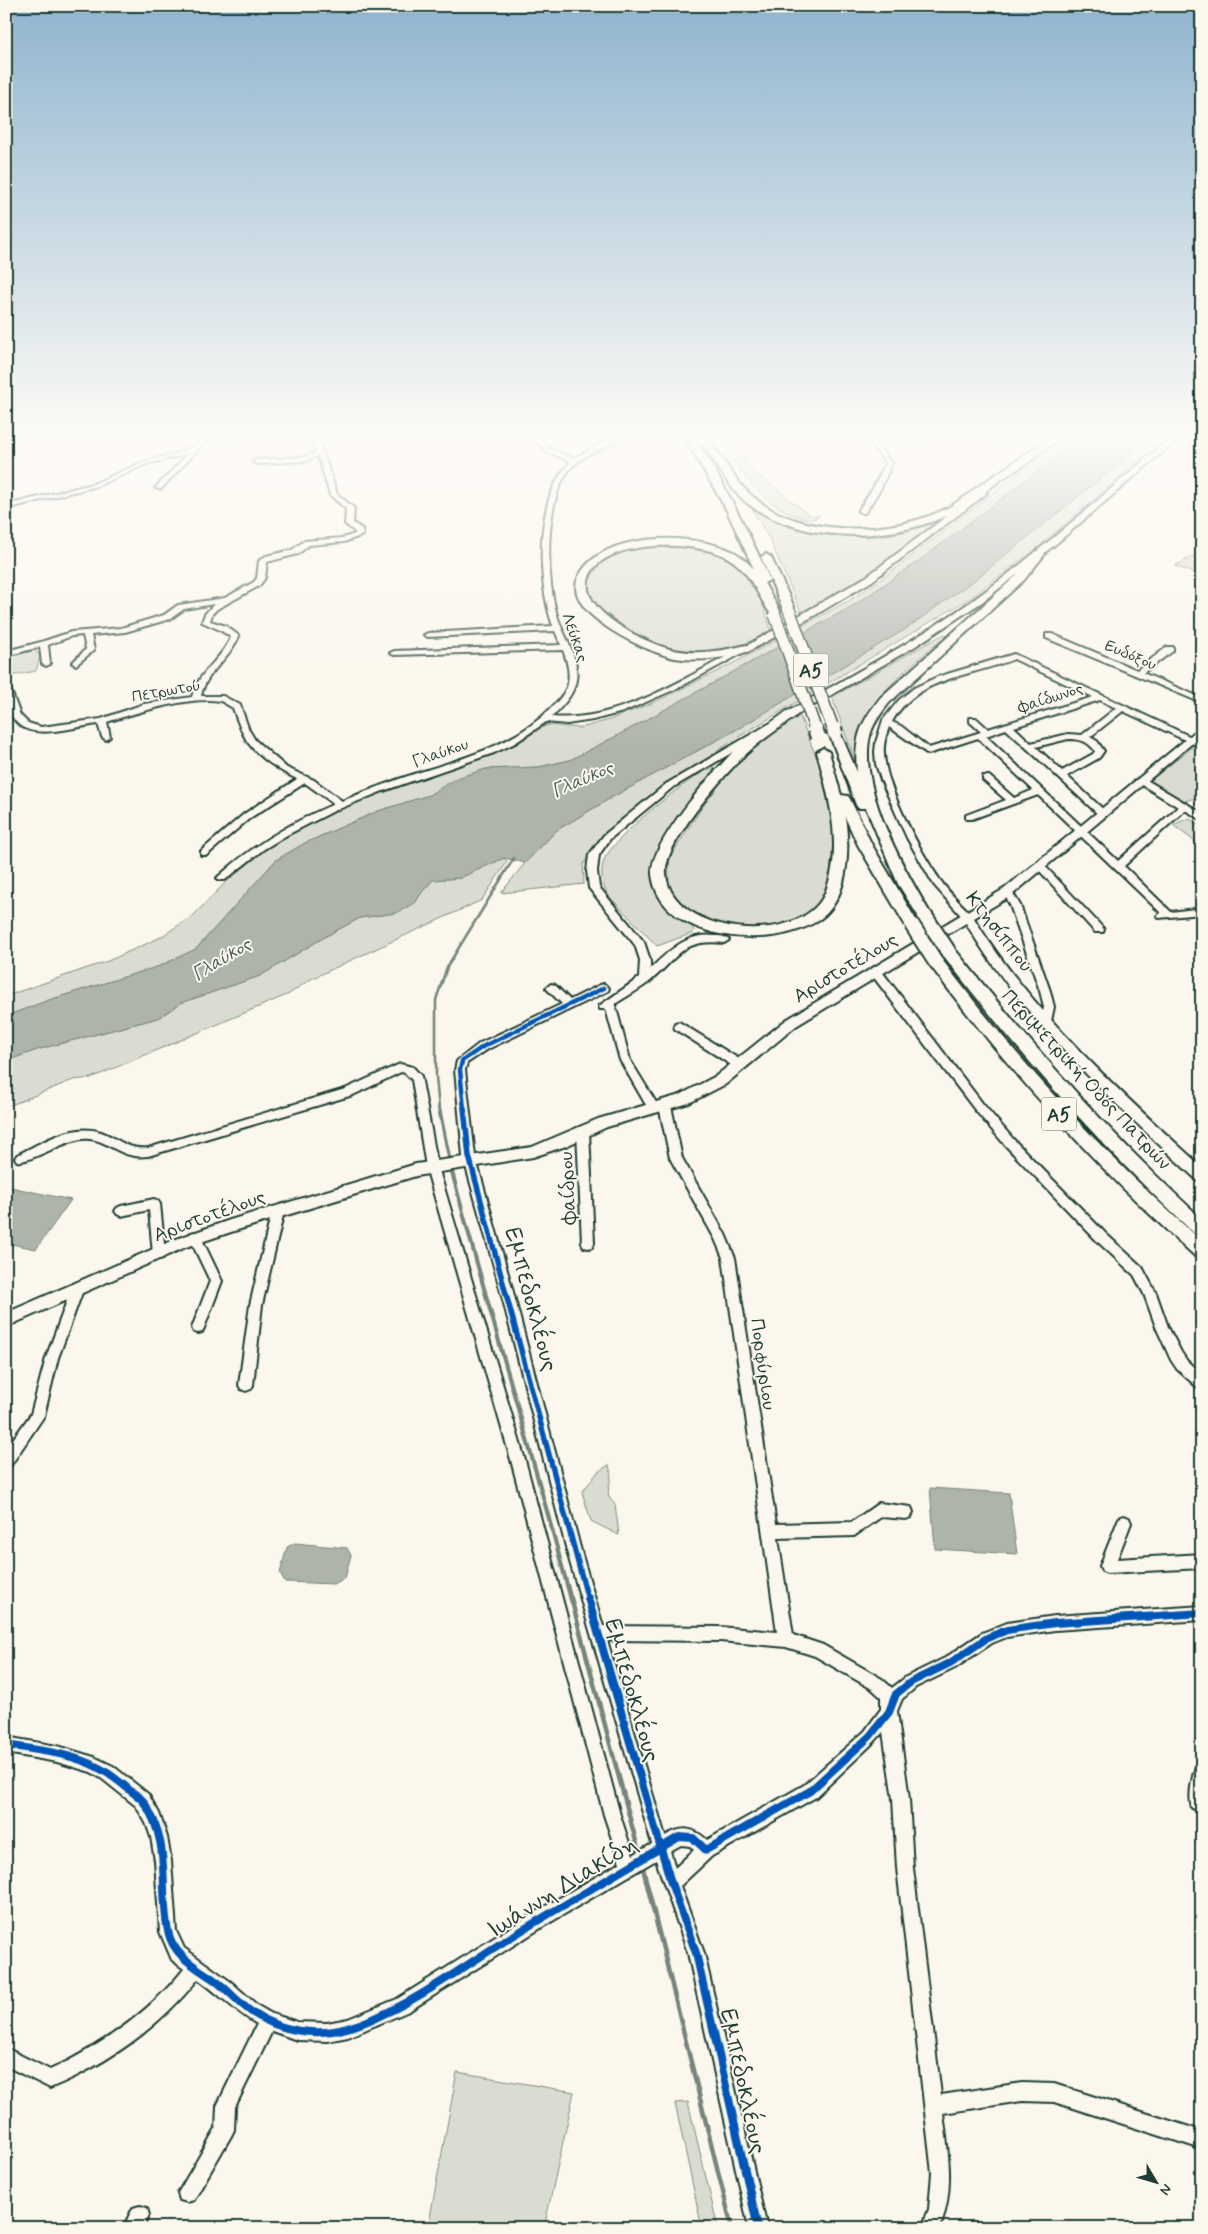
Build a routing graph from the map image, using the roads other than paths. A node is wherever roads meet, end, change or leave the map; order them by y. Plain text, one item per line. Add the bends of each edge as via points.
1 (316, 542) edge
2 (547, 542) edge
3 (665, 542) edge
4 (675, 542) edge
5 (748, 542) edge
6 (759, 542) edge
7 (917, 542) edge
8 (1054, 542) edge
9 (1040, 554) junction
10 (225, 600) junction
11 (788, 607) joint
12 (775, 613) junction
13 (557, 628) junction
14 (86, 632) junction
15 (428, 635) dead end
16 (1049, 636) dead end
17 (44, 644) junction
18 (565, 647) junction
19 (746, 649) junction
20 (1170, 649) dead end
21 (394, 653) dead end
22 (6, 654) edge
23 (76, 663) dead end
24 (46, 664) dead end
25 (1138, 673) junction
26 (938, 679) joint
27 (6, 688) edge
28 (1100, 697) junction
29 (196, 699) junction
30 (1202, 701) edge
31 (1122, 707) junction
32 (791, 714) junction
33 (544, 719) junction
34 (973, 720) dead end
35 (102, 721) junction
36 (886, 722) junction
37 (1008, 726) junction
38 (1202, 729) edge
39 (983, 734) junction
40 (106, 737) dead end
41 (818, 737) joint
42 (1083, 738) junction
43 (1190, 739) junction
44 (1202, 745) edge
45 (1029, 746) junction
46 (824, 752) junction
47 (1060, 775) junction
48 (986, 778) dead end
49 (304, 779) junction
50 (1142, 781) junction
51 (1040, 791) junction
52 (1012, 801) junction
53 (341, 805) junction
54 (1184, 806) junction
55 (1103, 814) junction
56 (969, 817) dead end
57 (1202, 817) edge
58 (1082, 832) junction
59 (204, 853) dead end
60 (1041, 867) junction
61 (1117, 867) junction
62 (222, 878) dead end
63 (1008, 892) junction
64 (910, 893) junction
65 (1202, 911) edge
66 (968, 917) junction
67 (1099, 930) dead end
68 (724, 940) dead end
69 (942, 956) junction
70 (876, 972) junction
71 (644, 980) junction
72 (551, 988) dead end
73 (604, 988) dead end
74 (568, 1004) junction
75 (1046, 1021) junction
76 (679, 1026) dead end
77 (740, 1064) junction
78 (659, 1107) junction
79 (583, 1131) junction
80 (20, 1158) dead end
81 (467, 1163) junction
82 (436, 1167) junction
83 (1202, 1176) edge
84 (121, 1211) dead end
85 (278, 1211) junction
86 (1202, 1230) edge
87 (195, 1237) junction
88 (588, 1243) dead end
89 (1202, 1252) edge
90 (159, 1254) junction
91 (77, 1290) junction
92 (6, 1320) edge
93 (198, 1328) dead end
94 (1202, 1383) edge
95 (246, 1385) dead end
96 (6, 1461) edge
97 (906, 1512) dead end
98 (1124, 1523) dead end
99 (770, 1531) junction
100 (1202, 1561) edge
101 (1202, 1613) edge
102 (598, 1634) junction
103 (786, 1640) junction
104 (889, 1712) junction
105 (6, 1745) edge
106 (1202, 1772) edge
107 (1198, 1802) dead end
108 (660, 1846) junction
109 (706, 1850) junction
110 (630, 1867) junction
111 (671, 1883) junction
112 (196, 1968) junction
113 (268, 2021) junction
114 (6, 2057) edge
115 (934, 2105) junction
116 (1202, 2140) edge
117 (187, 2193) dead end
118 (758, 2228) edge
119 (931, 2228) edge

1 - 10 street via 307,543 295,552 269,558 263,562 260,578 254,586
2 - 13 street, Λεύκας via 545,576
3 - 19 highway via 628,547 598,560 582,580 587,602 626,634 652,648 708,656
4 - 12 highway via 721,550 743,564 751,571
5 - 12 highway, Περιμετρική Οδός Πατρών / Α5
6 - 11 highway, Περιμετρική Οδός Πατρών / Α5
7 - 19 main road via 869,579
8 - 9 main road
9 - 32 main road via 948,622
9 - 64 highway via 1020,578 886,700 865,732 862,758 868,792
10 - 14 street via 187,606 167,617 122,630
10 - 29 street via 211,611 206,622 235,636 233,644 201,680
11 - 64 highway, Περιμετρική Οδός Πατρών / Α5, bridge via 854,784 875,831
12 - 41 highway, Περιμετρική Οδός Πατρών / Α5, bridge
13 - 15 street
13 - 18 street, Λεύκας
14 - 17 street via 60,636
14 - 23 street via 93,653
16 - 25 street, Ευδόξου
17 - 22 street
17 - 24 street
18 - 21 street
18 - 33 street, Λεύκας via 572,665 572,685
19 - 33 street via 671,688 607,715 572,722
20 - 25 street
25 - 30 street, Ευδόξου
26 - 28 street, Φαίδωνος via 1014,656
26 - 36 street, Κτησίππου via 906,698
27 - 35 street, Πετρωτού via 16,718 32,729
28 - 31 street
28 - 37 street, Φαίδωνος
29 - 35 street, Πετρωτού via 144,707
29 - 49 street, Πετρωτού via 219,698 232,703 239,711 250,739 281,768
31 - 42 street
31 - 43 street
32 - 46 highway via 741,752 721,772 670,841 659,873 662,888 682,912 725,931 754,934 789,929 807,922 821,910 833,890 841,837 839,811
32 - 71 street via 669,786 607,837 594,855 594,888 640,944
33 - 53 street, Γλαύκου via 497,747
34 - 39 street
35 - 40 street
36 - 39 street, Φαίδωνος via 928,751
36 - 66 street, Κτησίππου via 879,753 888,787 931,873
37 - 39 street, Φαίδωνος
37 - 45 street
38 - 43 main road, Αριστοτέλους
39 - 51 street
41 - 46 highway, Περιμετρική Οδός Πατρών / Α5
42 - 45 street via 1069,737
42 - 47 street via 1096,745 1099,753
43 - 44 street
43 - 50 main road, Αριστοτέλους
45 - 47 street
46 - 69 highway, Περιμετρική Οδός Πατρών / Α5, bridge via 865,845 912,925
47 - 55 street
48 - 52 street
49 - 53 street, Πετρωτού
49 - 59 street via 246,816
50 - 54 street
50 - 55 main road, Αριστοτέλους
51 - 52 street
51 - 58 street
52 - 56 street
53 - 62 street, Γλαύκου via 267,842
54 - 57 street
54 - 61 street
55 - 58 main road, Αριστοτέλους
58 - 60 main road, Αριστοτέλους
58 - 61 street
60 - 63 main road, Αριστοτέλους
60 - 67 street
61 - 65 street via 1165,916
63 - 66 main road, Αριστοτέλους
63 - 75 street via 1045,991 1049,1006
64 - 69 highway, Περιμετρική Οδός Πατρών / Α5, bridge via 925,916
66 - 70 main road, Αριστοτέλους
66 - 75 main road, Κτησίππου via 984,943
68 - 71 street via 706,938 689,942
69 - 86 highway, Περιμετρική Οδός Πατρών / Α5 via 985,1000 1061,1089
69 - 89 highway, Περιμετρική Οδός Πατρών / Α5 via 984,1026 1042,1096 1112,1170
70 - 77 main road, Αριστοτέλους via 791,1023
70 - 94 street via 979,1107 1102,1238 1138,1271 1176,1356
71 - 78 street, Πορφύριου via 607,1004 625,1060
72 - 74 street
73 - 74 street
74 - 81 street, Εμπεδοκλέους via 484,1046 462,1061
75 - 83 main road, Κτησίππου via 1120,1100
76 - 77 street
77 - 78 main road, Αριστοτέλους via 707,1088
78 - 79 main road, Αριστοτέλους
78 - 99 street, Πορφύριου via 676,1158 729,1258
79 - 81 main road, Αριστοτέλους via 532,1152
79 - 88 street, Φαίδρου
80 - 82 street via 84,1134 95,1135 133,1154 148,1152 349,1092 402,1068 416,1079
81 - 82 main road, Αριστοτέλους
81 - 102 street, Εμπεδοκλέους via 506,1288
82 - 85 main road, Αριστοτέλους
82 - 110 street via 612,1815
84 - 90 street via 154,1204
85 - 87 main road, Αριστοτέλους
85 - 95 street via 255,1310
87 - 90 main road, Αριστοτέλους
87 - 93 street via 216,1281
90 - 91 main road, Αριστοτέλους
91 - 92 main road, Αριστοτέλους
91 - 96 street via 52,1358 37,1416
97 - 99 street via 879,1510 854,1529
98 - 100 street via 1107,1566
99 - 103 street, Πορφύριου
101 - 104 street via 1056,1623 1007,1630 911,1682 896,1694
102 - 103 street via 720,1634
102 - 108 street, Εμπεδοκλέους
103 - 104 street via 818,1650 882,1687 888,1696
104 - 109 street via 870,1736 810,1791
104 - 115 street
105 - 112 street, Ιωάννη Διακίδη via 57,1754 94,1765 142,1800 154,1819 160,1842 170,1939 178,1954
106 - 107 street
108 - 109 street, Ιωάννη Διακίδη via 686,1836
108 - 110 street, Ιωάννη Διακίδη
108 - 111 street, Εμπεδοκλέους
109 - 111 street
110 - 113 street, Ιωάννη Διακίδη via 538,1920 425,1992 375,2018 328,2032 297,2031
111 - 118 street, Εμπεδοκλέους via 696,1953
112 - 113 street, Ιωάννη Διακίδη
112 - 114 street via 177,1993 110,2049 50,2079
113 - 117 street via 226,2106 225,2130
115 - 116 street via 1022,2092 1054,2093
115 - 119 street via 941,2173 938,2208

